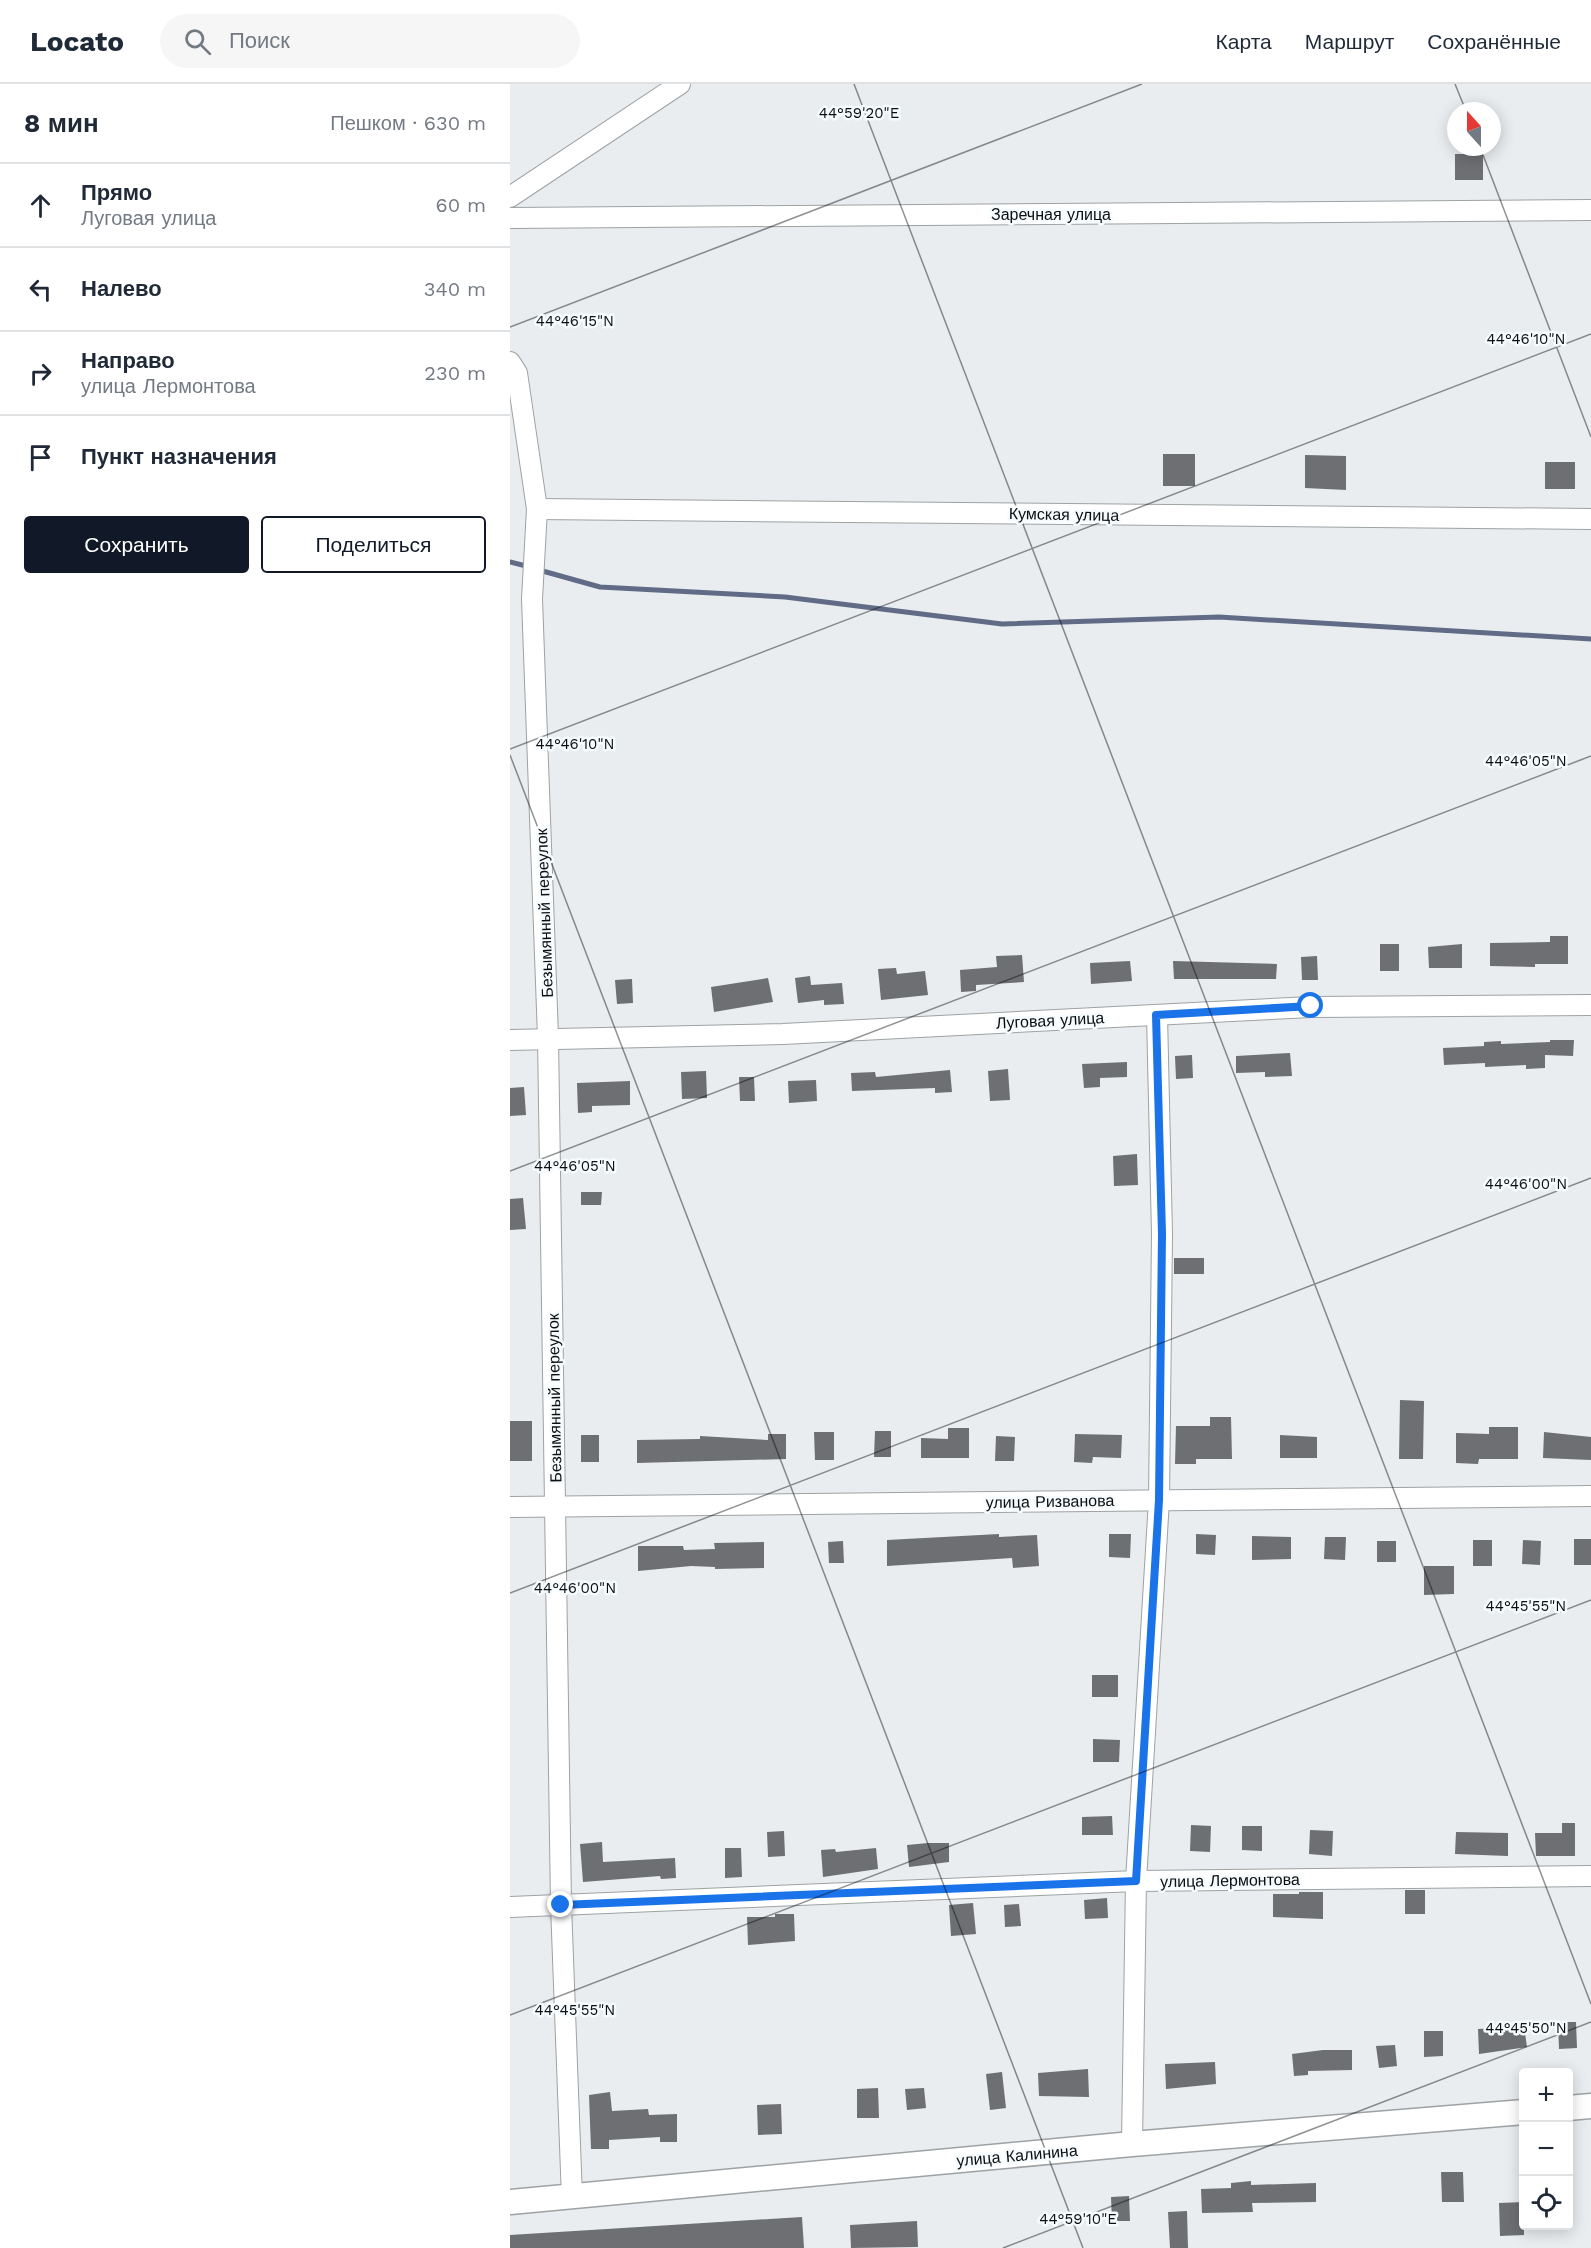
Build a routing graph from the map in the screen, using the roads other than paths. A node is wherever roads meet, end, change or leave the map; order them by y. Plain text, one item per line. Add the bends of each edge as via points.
1 (680, 84) edge
2 (510, 197) edge
3 (1591, 210) edge
4 (510, 218) edge
5 (510, 362) edge
6 (537, 509) junction
7 (1591, 519) edge
8 (1591, 1005) edge
9 (1156, 1015) junction
10 (548, 1037) junction
11 (510, 1040) edge
12 (1591, 1496) edge
13 (1159, 1500) junction
14 (556, 1506) junction
15 (510, 1507) edge
16 (1591, 1876) edge
17 (1136, 1881) junction
18 (561, 1905) junction
19 (510, 1907) edge
20 (1591, 2106) edge
21 (1573, 2108) edge
22 (1519, 2112) edge
23 (1132, 2144) junction
24 (572, 2198) junction
25 (510, 2202) edge

1 - 2 street
3 - 4 street, Заречная улица
5 - 6 street, Безымянный переулок via 517,374
6 - 7 street, Кумская улица
6 - 10 street, Безымянный переулок via 532,599
8 - 9 street, Луговая улица via 1311,1006
9 - 10 street, Луговая улица via 783,1034
9 - 13 street via 1162,1234
10 - 11 street, Луговая улица
10 - 14 street, Безымянный переулок
12 - 13 street, улица Ризванова
13 - 14 street, улица Ризванова
13 - 17 street
14 - 15 street, улица Ризванова
14 - 18 street, Безымянный переулок
16 - 17 street, улица Лермонтова
17 - 18 street, улица Лермонтова
17 - 23 street
18 - 19 street, улица Лермонтова
18 - 24 street, Безымянный переулок
20 - 21 street
22 - 23 street, улица Калинина
23 - 24 street, улица Калинина
24 - 25 street, улица Калинина

